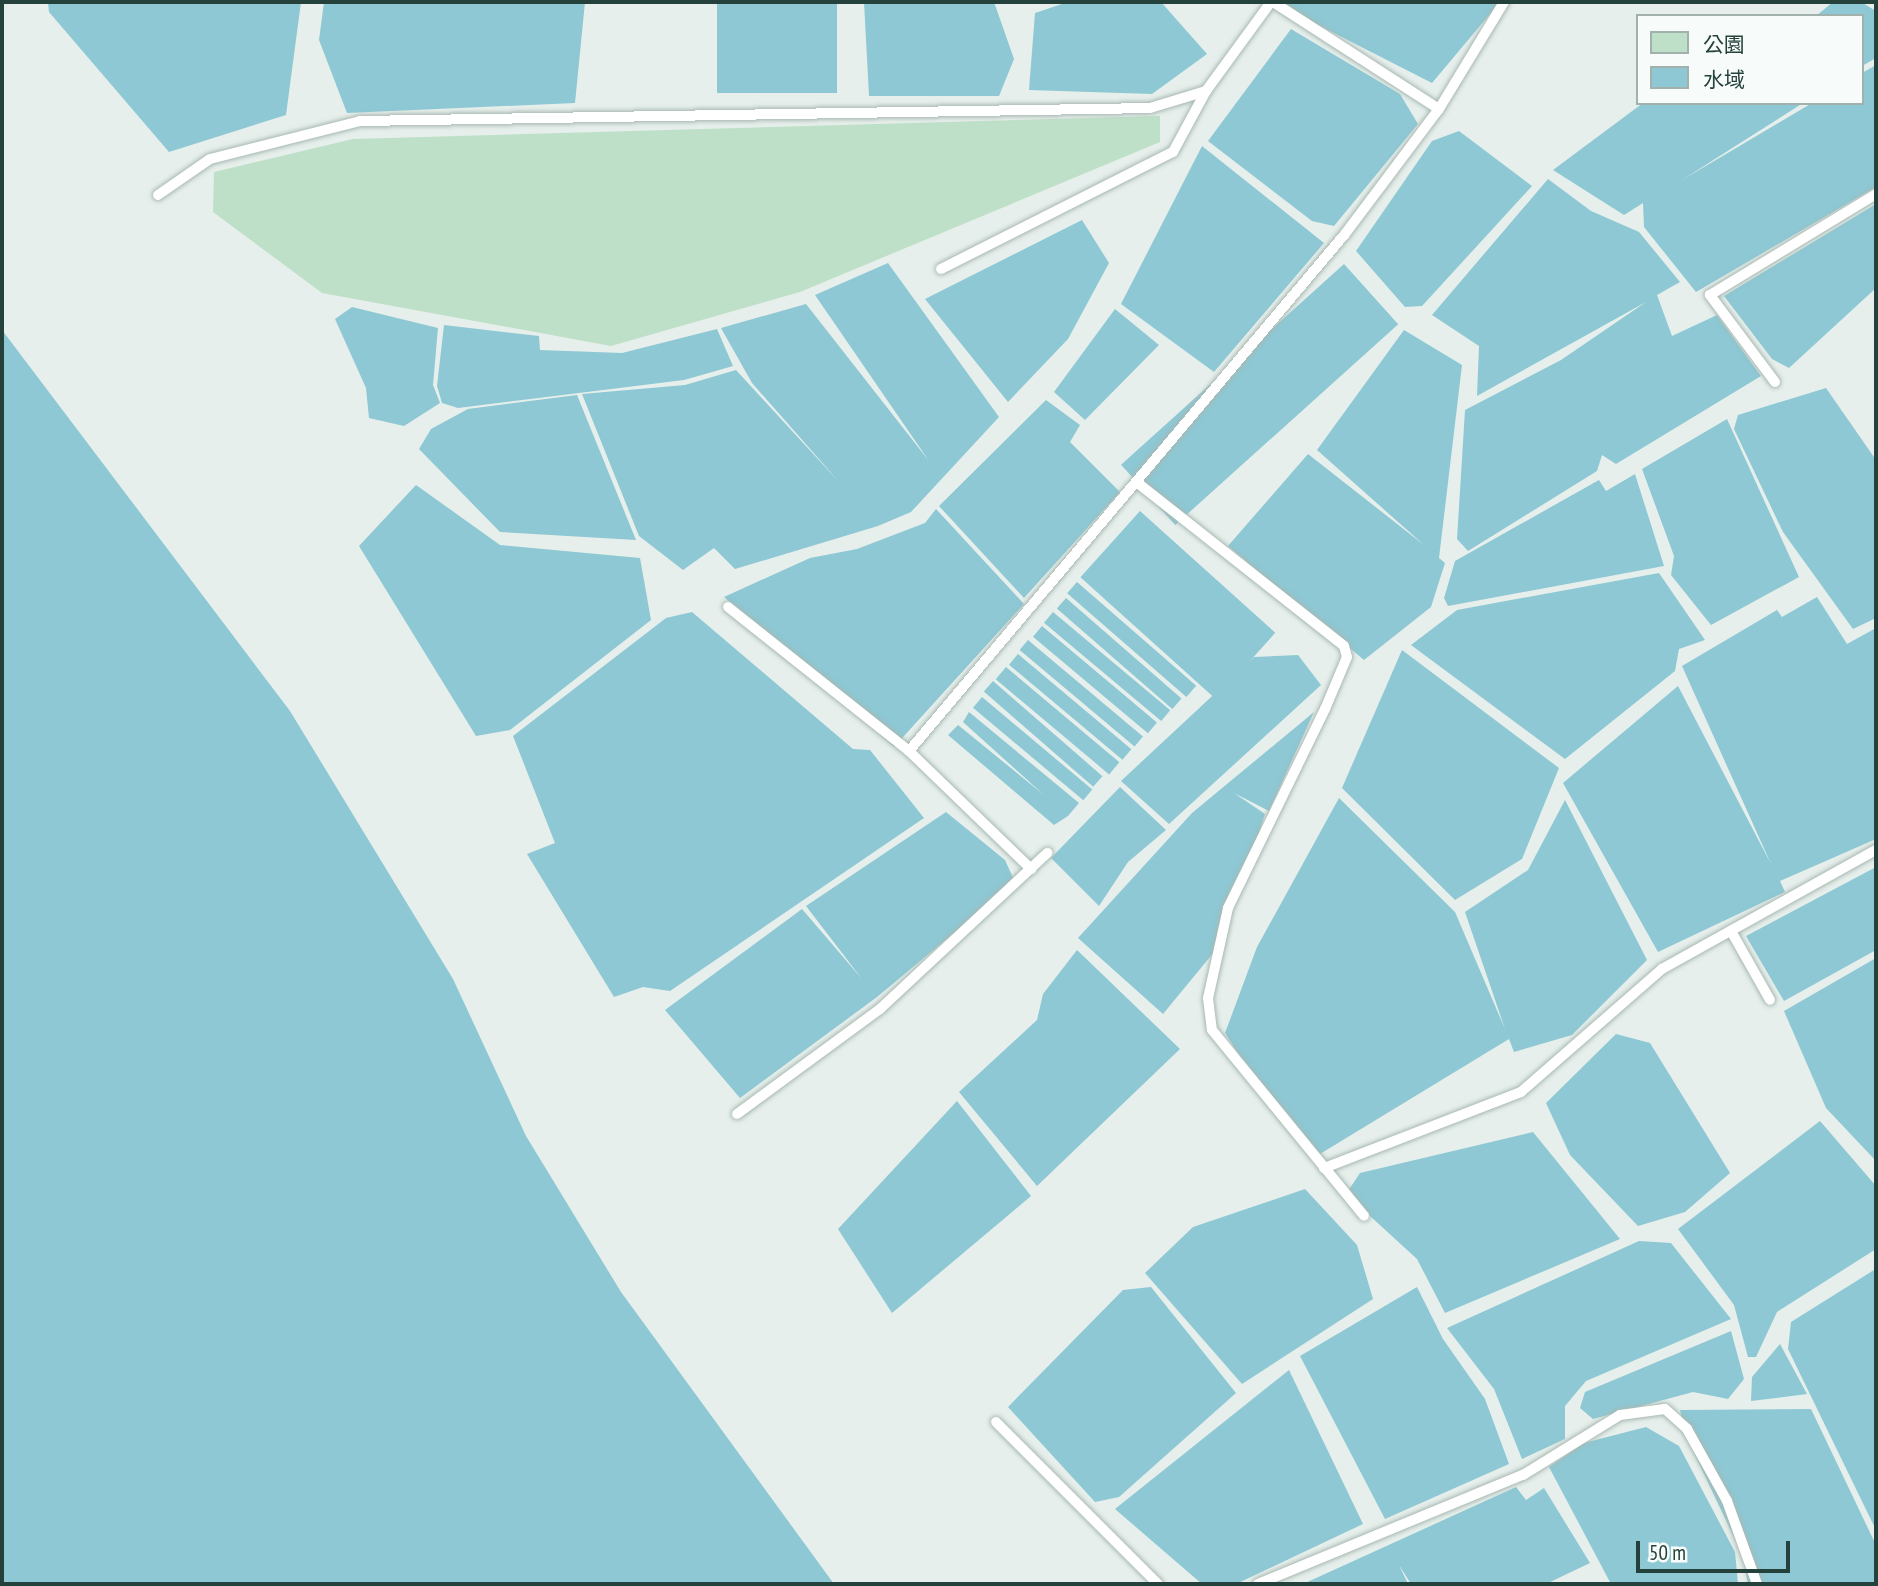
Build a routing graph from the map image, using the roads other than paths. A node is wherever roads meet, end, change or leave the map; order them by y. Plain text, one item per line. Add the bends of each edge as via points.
1 (1272, 2) edge
2 (1504, 2) edge
3 (1206, 92) junction
4 (1439, 108) junction
5 (1876, 194) edge
6 (158, 195) dead end
7 (941, 269) dead end
8 (1775, 382) dead end
9 (1139, 484) junction
10 (728, 607) dead end
11 (909, 751) junction
12 (1876, 850) edge
13 (1047, 852) dead end
14 (1031, 869) junction
15 (1731, 931) junction
16 (1770, 1000) dead end
17 (737, 1114) dead end
18 (1324, 1168) junction
19 (1364, 1216) dead end
20 (996, 1422) dead end
21 (1158, 1584) edge
22 (1258, 1584) edge
23 (1757, 1584) edge

1 - 3 lane
1 - 4 lane
2 - 4 lane
3 - 6 lane via 1150,107 360,121 210,159
3 - 7 lane via 1173,152
4 - 9 lane via 1345,234
5 - 8 lane via 1710,295
9 - 11 lane
9 - 18 lane via 1344,646 1347,657 1228,908 1208,998 1212,1030
10 - 11 lane
11 - 14 lane
12 - 15 lane
13 - 14 lane
14 - 17 lane via 880,1009
15 - 16 lane
15 - 18 lane via 1662,969 1521,1092
18 - 19 lane
20 - 21 lane
22 - 23 lane via 1523,1475 1620,1415 1665,1409 1687,1429 1727,1501

